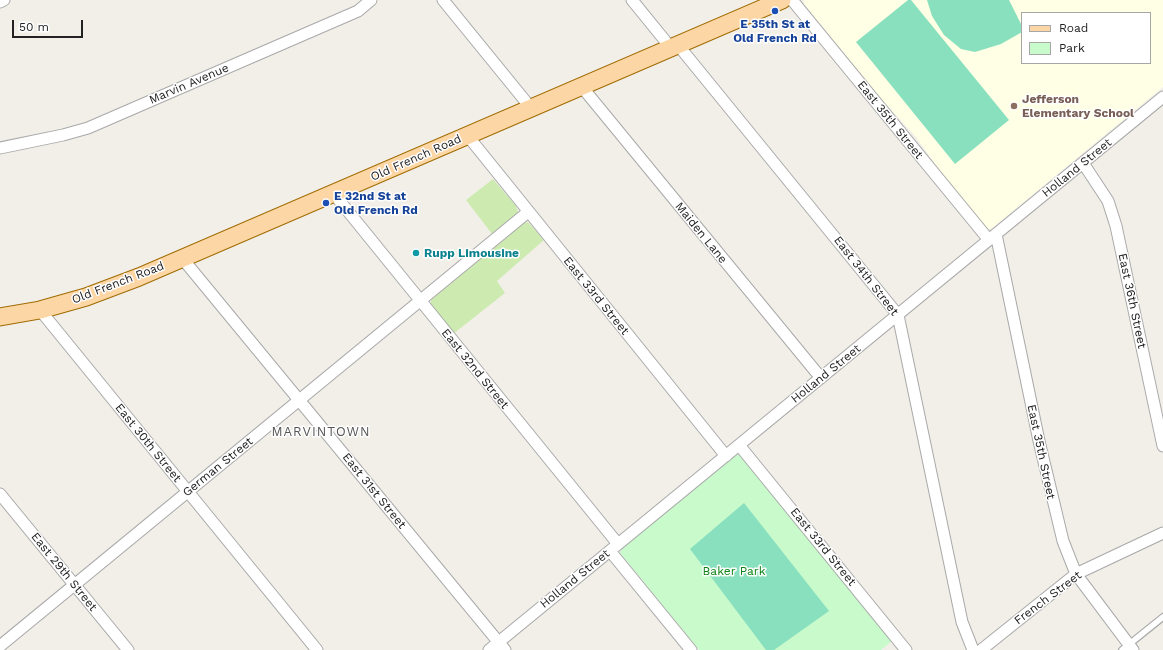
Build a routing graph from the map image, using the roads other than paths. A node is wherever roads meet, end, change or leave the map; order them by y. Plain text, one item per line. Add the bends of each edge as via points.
1 (4, 0) edge
2 (371, 0) edge
3 (443, 0) edge
4 (632, 0) edge
5 (782, 0) edge
6 (792, 0) edge
7 (0, 2) edge
8 (674, 46) junction
9 (582, 87) junction
10 (1163, 97) edge
11 (532, 108) junction
12 (466, 136) junction
13 (0, 148) edge
14 (1083, 163) junction
15 (334, 194) junction
16 (528, 212) junction
17 (992, 237) junction
18 (182, 258) junction
19 (420, 301) junction
20 (40, 310) junction
21 (898, 315) junction
22 (0, 317) edge
23 (821, 378) junction
24 (300, 400) junction
25 (739, 445) junction
26 (1163, 446) edge
27 (726, 456) junction
28 (188, 492) junction
29 (0, 494) edge
30 (1163, 532) edge
31 (614, 548) junction
32 (1076, 574) junction
33 (75, 585) junction
34 (1163, 616) edge
35 (0, 646) edge
36 (502, 646) edge
37 (1128, 648) edge
38 (128, 650) edge
39 (317, 650) edge
40 (489, 650) edge
41 (691, 650) edge
42 (906, 650) edge
43 (973, 650) edge
44 (982, 650) edge

1 - 7 street
2 - 13 street, Marvin Avenue via 347,16 88,128
3 - 11 street
4 - 8 street, East 34th Street
5 - 8 main road, Old French Road
6 - 17 street, East 35th Street
8 - 9 main road, Old French Road
8 - 21 street, East 34th Street
9 - 11 main road, Old French Road
9 - 23 street, Maiden Lane
10 - 14 street, Holland Street
11 - 12 main road, Old French Road
12 - 15 main road, Old French Road
12 - 16 street, East 33rd Street
14 - 17 street, Holland Street
14 - 26 street, East 36th Street via 1108,201 1116,226
15 - 18 main road, Old French Road
15 - 19 street, East 32nd Street
16 - 19 street, German Street
16 - 27 street, East 33rd Street
17 - 21 street, Holland Street
17 - 32 street, East 35th Street via 1056,518
18 - 20 main road, Old French Road via 139,278
18 - 24 street, East 31st Street
19 - 24 street, German Street
19 - 31 street, East 32nd Street
20 - 22 main road, Old French Road
20 - 28 street, East 30th Street
21 - 23 street, Holland Street
21 - 43 street, East 34th Street via 962,622
23 - 25 street, Holland Street
24 - 28 street, German Street
24 - 36 street, East 31st Street
25 - 27 street, Holland Street
25 - 42 street, East 33rd Street
27 - 31 street, Holland Street
28 - 33 street, German Street
28 - 39 street, East 30th Street
29 - 33 street, East 29th Street
30 - 32 street, French Street
31 - 36 street, Holland Street
31 - 41 street, East 32nd Street
32 - 37 street, East 35th Street
32 - 44 street, French Street
33 - 35 street, German Street
33 - 38 street, East 29th Street
34 - 37 lane
36 - 40 street, Holland Street

